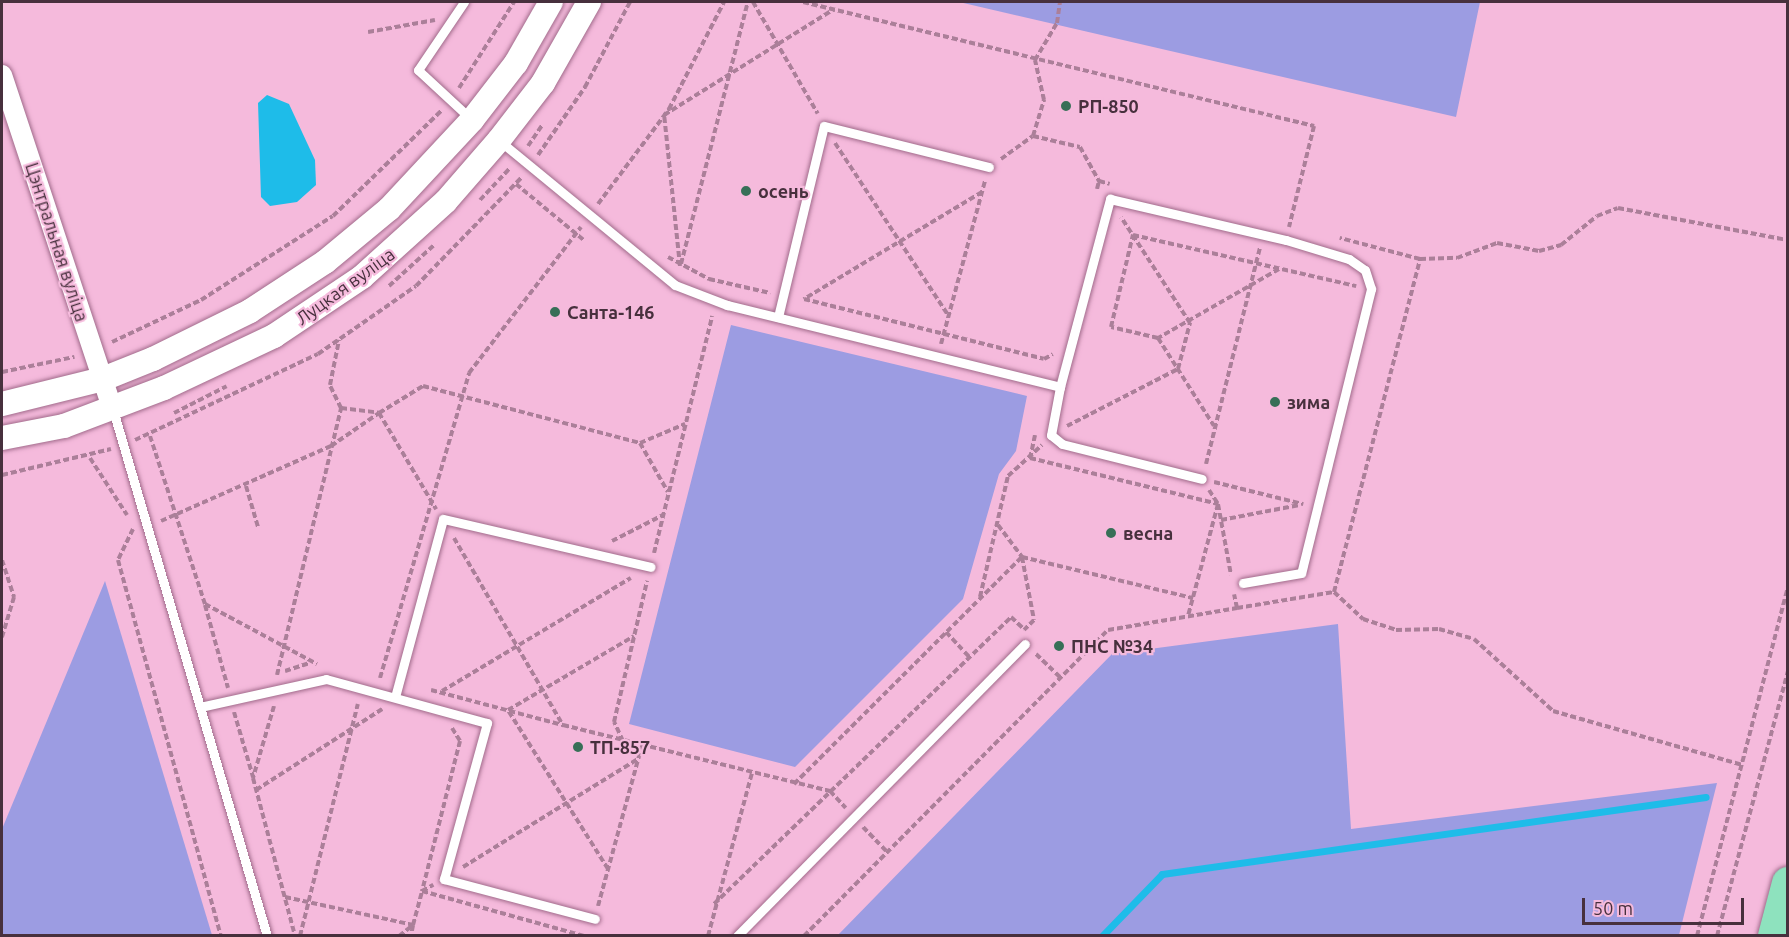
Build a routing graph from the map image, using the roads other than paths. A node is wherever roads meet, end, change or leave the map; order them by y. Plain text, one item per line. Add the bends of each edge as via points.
1 (464, 2) edge
2 (550, 2) edge
3 (589, 2) edge
4 (2, 75) edge
5 (472, 120) junction
6 (499, 140) junction
7 (989, 167) road end
8 (778, 317) junction
9 (103, 379) junction
10 (1060, 387) junction
11 (2, 404) edge
12 (113, 410) junction
13 (2, 438) edge
14 (1202, 479) road end
15 (651, 567) road end
16 (1243, 583) dead end
17 (1025, 644) road end
18 (395, 697) junction
19 (200, 707) junction
20 (1788, 883) edge
21 (595, 919) road end
22 (267, 936) edge
23 (737, 936) edge
24 (1774, 936) edge

1 - 5 lane via 418,70
2 - 5 street, Луцкая вуліца via 516,63
3 - 6 street, Луцкая вуліца via 543,83
4 - 9 street, Цэнтральная вуліца
5 - 9 street, Луцкая вуліца via 389,209 300,280 240,316
6 - 8 lane via 675,285
6 - 12 street, Луцкая вуліца via 399,246 321,306 274,336
7 - 8 lane via 824,126
8 - 10 lane
9 - 11 street, Луцкая вуліца
9 - 12 street, Цэнтральная вуліца
10 - 14 lane via 1051,435 1062,444
10 - 16 lane via 1110,199 1286,240 1349,259 1365,270 1371,290 1301,573
12 - 13 street, Луцкая вуліца
12 - 19 lane
15 - 18 lane via 442,519
17 - 23 lane
18 - 19 lane via 326,679 277,686
18 - 21 lane via 487,723 444,879
19 - 22 lane
20 - 24 highway

